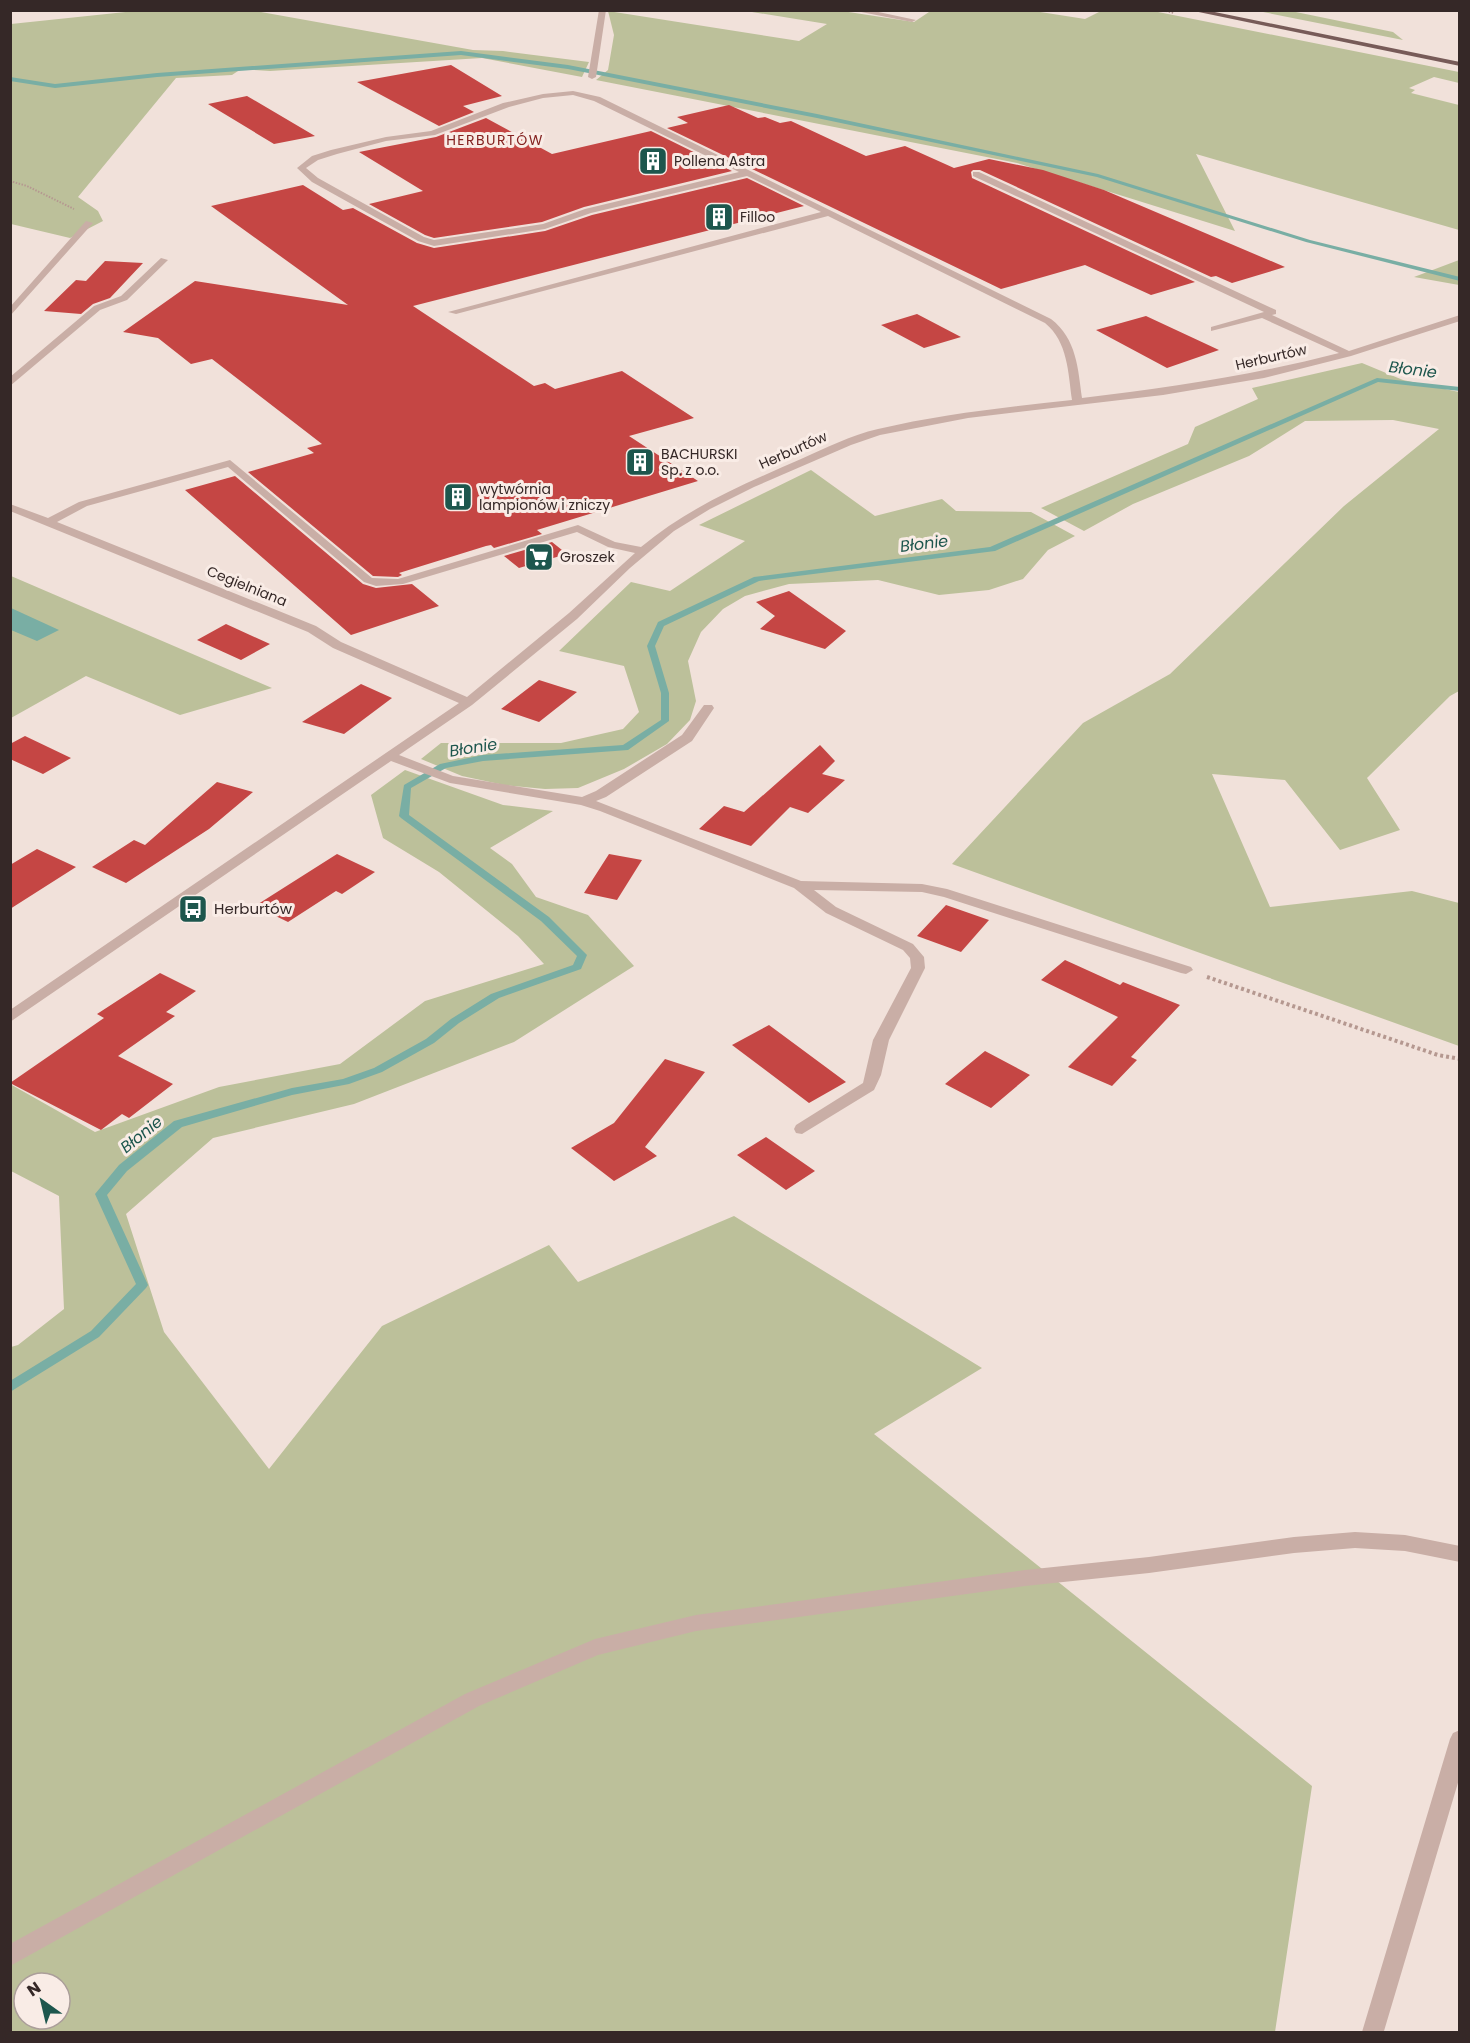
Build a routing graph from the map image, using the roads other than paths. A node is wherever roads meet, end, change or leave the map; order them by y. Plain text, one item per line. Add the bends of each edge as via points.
1 (603, 10) edge
2 (854, 10) edge
3 (1192, 10) edge
4 (1221, 10) edge
5 (912, 20) dead end
6 (1460, 58) edge
7 (1460, 64) edge
8 (592, 77) dead end
9 (747, 173) junction
10 (976, 174) dead end
11 (829, 213) junction
12 (89, 223) road end
13 (164, 260) dead end
14 (453, 312) dead end
15 (10, 313) edge
16 (1263, 315) junction
17 (1460, 318) edge
18 (1214, 330) dead end
19 (1348, 354) junction
20 (10, 383) edge
21 (1078, 403) junction
22 (10, 507) edge
23 (50, 522) junction
24 (644, 551) junction
25 (468, 702) junction
26 (708, 708) dead end
27 (390, 756) junction
28 (584, 801) junction
29 (799, 885) junction
30 (1186, 970) road end
31 (11, 1016) edge
32 (802, 1129) dead end
33 (1460, 1554) edge
34 (1460, 1739) edge
35 (10, 1956) edge
36 (1373, 2031) edge

1 - 8 street
2 - 5 street
3 - 7 main road
4 - 6 main road
9 - 9 street via 597,99 573,93 506,105 432,133 334,152 301,168 315,180 434,243 545,226 588,211
9 - 11 street
10 - 16 street via 1273,312
11 - 14 street
11 - 21 street via 1056,326 1067,344
12 - 15 street
13 - 20 street via 124,298 97,308
16 - 18 street
16 - 19 street
17 - 19 street, Herburtów
19 - 21 street, Herburtów via 1247,379
21 - 24 street, Herburtów via 878,432 777,472 706,507
22 - 23 street, Cegielniana
23 - 24 street via 83,504 230,463 376,583 399,582 578,528 612,545
23 - 25 street, Cegielniana via 312,629 337,645
24 - 25 street, Herburtów via 573,616
25 - 27 street, Herburtów
26 - 28 street via 687,738
27 - 28 street via 450,779
27 - 31 street, Herburtów
28 - 29 street
29 - 30 street via 922,888 947,893
29 - 32 street via 831,910 908,946 917,957 918,968 882,1039 869,1086
33 - 35 street via 1405,1543 1355,1540 1294,1545 696,1623 595,1647 472,1700
34 - 36 street

